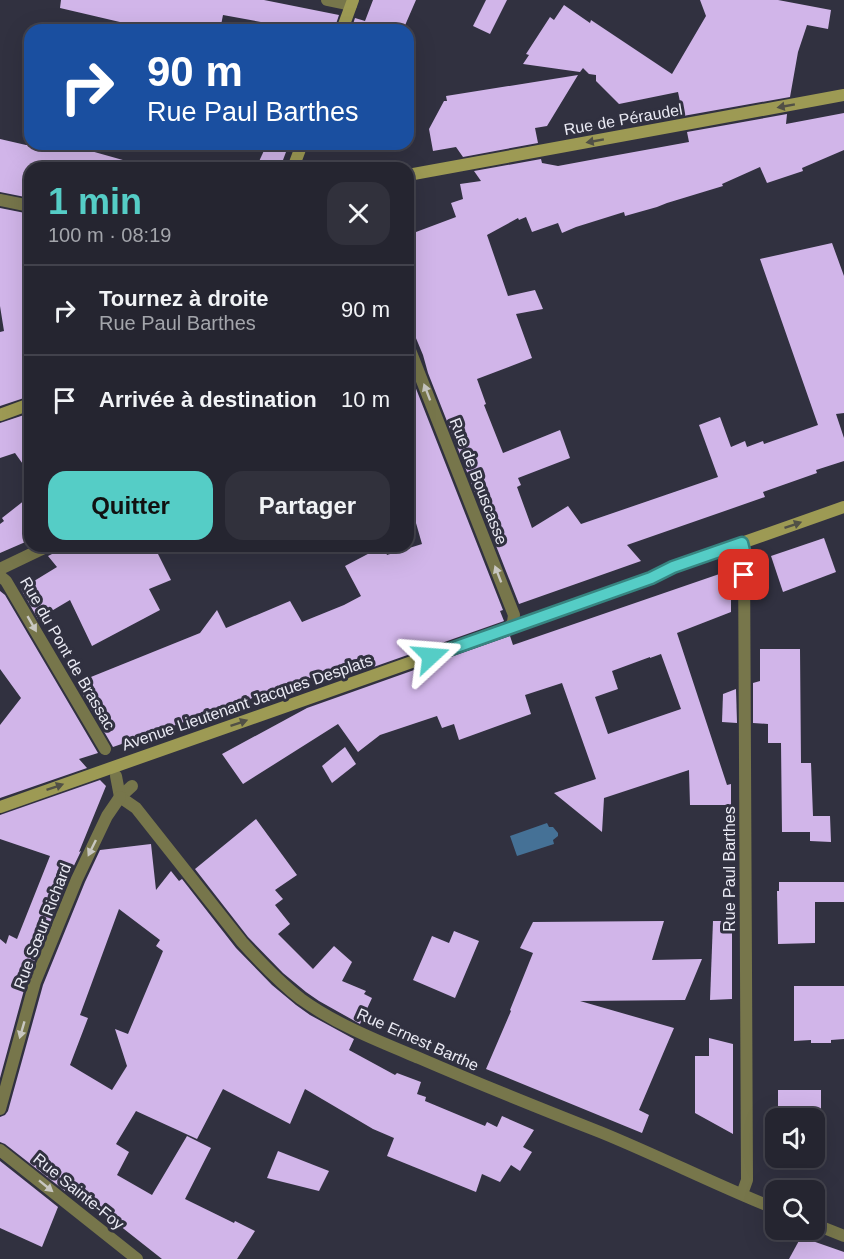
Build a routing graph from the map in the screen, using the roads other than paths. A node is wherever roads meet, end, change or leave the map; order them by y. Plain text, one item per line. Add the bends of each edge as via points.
1 (327, 0) edge
2 (352, 2) edge
3 (344, 24) edge
4 (844, 95) edge
5 (414, 174) edge
6 (0, 200) edge
7 (24, 205) edge
8 (415, 362) edge
9 (24, 406) edge
10 (0, 415) edge
11 (844, 507) edge
12 (742, 543) junction
13 (35, 552) edge
14 (0, 569) edge
15 (0, 576) edge
16 (509, 628) junction
17 (105, 749) dead end
18 (116, 776) dead end
19 (132, 786) dead end
20 (120, 797) junction
21 (0, 807) edge
22 (0, 1108) edge
23 (0, 1150) edge
24 (742, 1194) junction
25 (765, 1204) edge
26 (825, 1228) edge
27 (844, 1236) edge
28 (137, 1259) edge

1 - 2 street
2 - 3 main road
4 -> 5 main road, Rue de Péraudel
6 - 7 street
16 -> 8 street, Rue de Bouscasse via 514,615
9 - 10 main road
12 -> 11 main road, Avenue Lieutenant Jacques Desplats
12 - 16 main road, Avenue Lieutenant Jacques Desplats
12 - 24 street, Rue Paul Barthes via 747,1180
13 - 14 street
15 -> 17 street, Rue du Pont de Brassac
21 -> 16 main road, Avenue Lieutenant Jacques Desplats
18 - 20 street
19 - 20 street, Rue Sœur Richard
20 -> 22 street, Rue Sœur Richard via 77,879 35,982
20 - 24 street, Rue Ernest Barthe via 136,808 255,957 285,986 329,1017
23 -> 28 street, Rue Sainte-Foy
24 - 25 street, Rue Ernest Barthe
26 - 27 street

